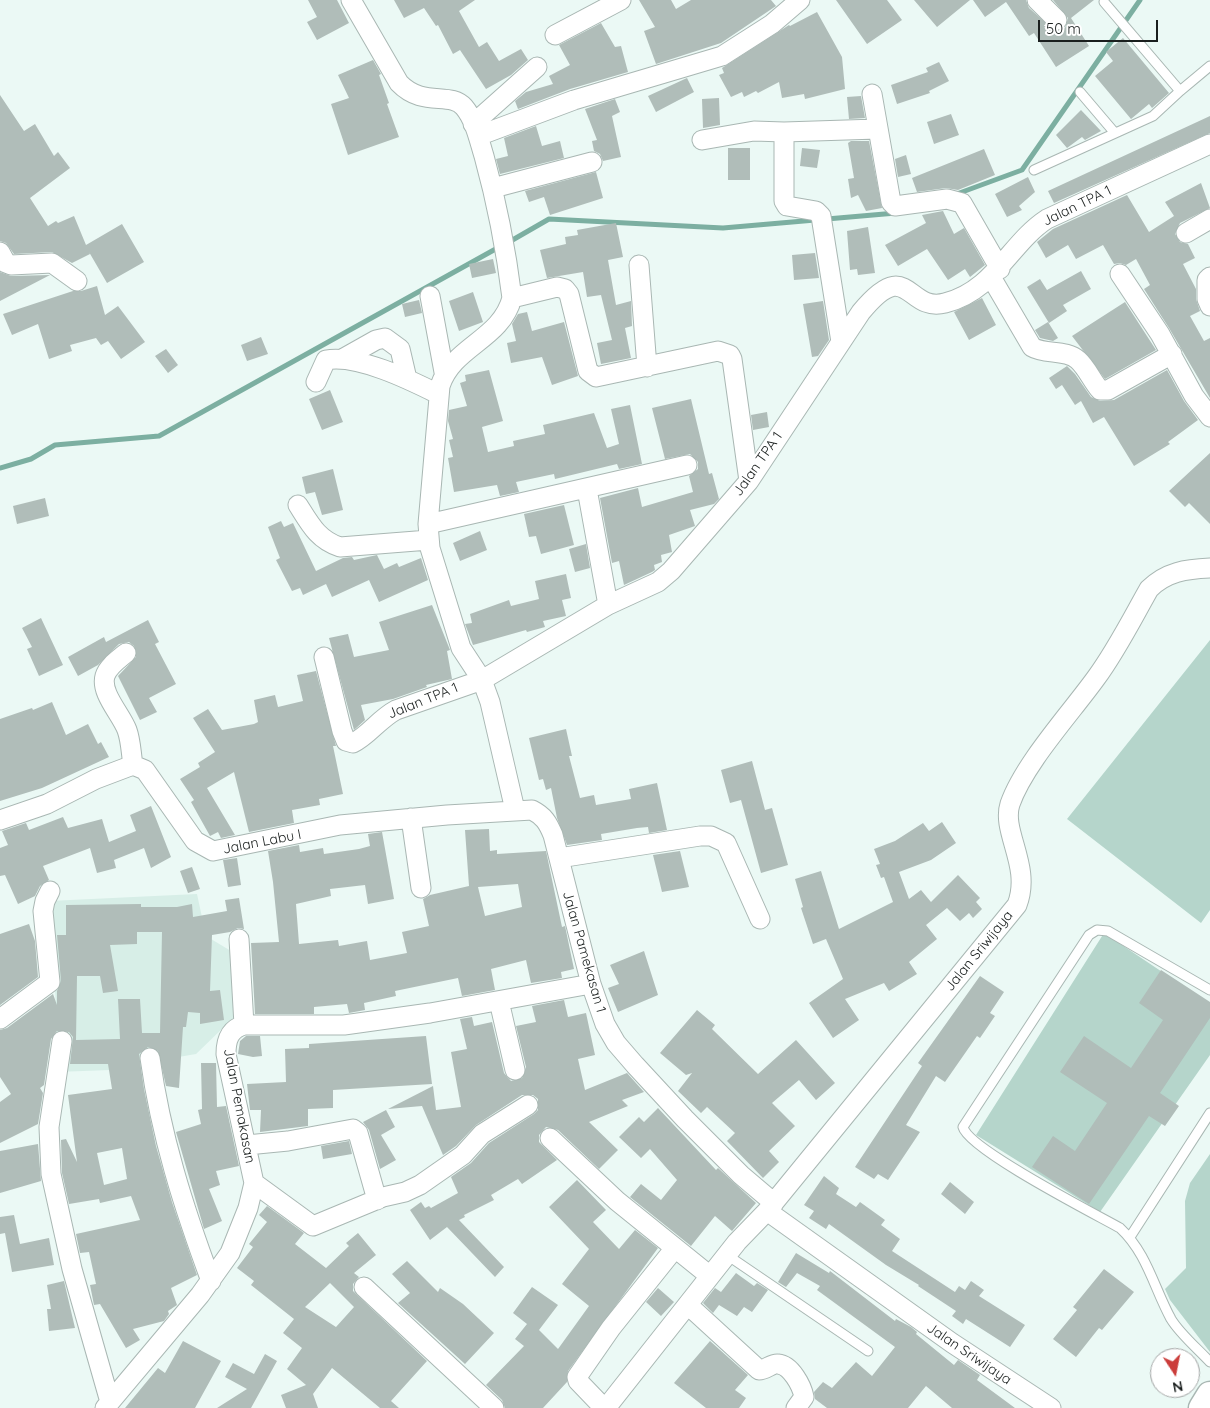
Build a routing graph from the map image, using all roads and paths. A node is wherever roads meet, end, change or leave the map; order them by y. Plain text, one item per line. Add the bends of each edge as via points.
1 (351, 0) edge
2 (621, 0) edge
3 (800, 0) edge
4 (1037, 0) edge
5 (1104, 2) dead end
6 (1057, 20) dead end
7 (555, 35) dead end
8 (1210, 66) edge
9 (538, 67) dead end
10 (1180, 91) junction
11 (1080, 92) dead end
12 (872, 94) dead end
13 (877, 128) junction
14 (476, 130) junction
15 (784, 132) junction
16 (1114, 132) junction
17 (702, 140) dead end
18 (1210, 144) edge
19 (592, 162) dead end
20 (1034, 170) dead end
21 (493, 188) junction
22 (1210, 219) edge
23 (1186, 233) dead end
24 (0, 252) edge
25 (639, 265) dead end
26 (995, 273) junction
27 (1120, 274) dead end
28 (1210, 277) edge
29 (77, 281) dead end
30 (430, 296) dead end
31 (512, 298) junction
32 (1210, 306) edge
33 (841, 342) junction
34 (1172, 354) junction
35 (344, 358) junction
36 (647, 367) junction
37 (444, 372) junction
38 (407, 379) junction
39 (316, 382) dead end
40 (438, 394) junction
41 (1210, 417) edge
42 (687, 465) dead end
43 (749, 481) junction
44 (587, 489) junction
45 (298, 506) dead end
46 (428, 532) junction
47 (1210, 568) edge
48 (608, 605) junction
49 (126, 653) dead end
50 (324, 657) dead end
51 (482, 680) junction
52 (132, 765) junction
53 (515, 810) junction
54 (411, 818) junction
55 (0, 820) edge
56 (559, 858) junction
57 (421, 888) dead end
58 (50, 891) dead end
59 (760, 919) dead end
60 (239, 939) dead end
61 (590, 984) junction
62 (1210, 990) edge
63 (499, 1001) junction
64 (0, 1019) edge
65 (244, 1025) junction
66 (62, 1041) dead end
67 (150, 1058) dead end
68 (515, 1070) dead end
69 (528, 1105) dead end
70 (1210, 1112) edge
71 (550, 1138) dead end
72 (247, 1145) junction
73 (254, 1183) junction
74 (377, 1200) junction
75 (770, 1207) junction
76 (1130, 1237) junction
77 (676, 1248) junction
78 (726, 1255) junction
79 (710, 1276) junction
80 (211, 1281) junction
81 (364, 1287) dead end
82 (688, 1305) junction
83 (868, 1351) dead end
84 (1210, 1362) edge
85 (1210, 1396) edge
86 (108, 1405) edge
87 (494, 1408) edge
88 (605, 1408) edge
89 (796, 1408) edge
90 (1051, 1408) edge
91 (1202, 1408) edge

1 - 14 street via 403,87 418,97 457,101 464,107
2 - 7 street
3 - 14 street via 772,24 722,56
4 - 6 street
5 - 10 lane
8 - 10 lane
9 - 14 street
10 - 16 lane via 1153,116
11 - 16 lane
12 - 13 street
13 - 15 street
13 - 26 street via 891,202 895,206 947,199 962,203
14 - 21 street
15 - 17 street via 754,131
15 - 33 street via 784,201 787,206 816,211 821,216
16 - 20 lane
18 - 26 street, Jalan TPA 1 via 1047,219 1027,236
19 - 21 street
21 - 31 street
22 - 23 street
24 - 29 street via 6,263 11,265 52,263
25 - 36 street
26 - 33 street, Jalan TPA 1 via 958,298 936,305 903,286 893,285 883,290 861,312
26 - 34 street via 1032,347 1079,360 1100,390 1108,390
27 - 34 street
28 - 32 street via 1206,289
30 - 37 street
31 - 36 street via 549,289 565,289 569,294 588,371 601,377
31 - 37 street via 498,324
33 - 43 street, Jalan TPA 1
34 - 41 street via 1194,396
35 - 38 street
35 - 38 street via 385,338 400,349
35 - 39 street via 326,360
36 - 43 street via 718,351 730,355
37 - 40 street
38 - 40 street
40 - 46 street
42 - 44 street
43 - 48 street, Jalan TPA 1 via 671,571 658,582
44 - 46 street
44 - 48 street
45 - 46 street via 321,538 340,547
46 - 51 street via 432,558 460,648
47 - 75 street, Jalan Sriwijaya via 1168,575 1149,590 1098,676 1025,774 1015,794 1010,806 1010,819 1022,878 1017,905
48 - 51 street, Jalan TPA 1
49 - 52 street via 111,666 104,682 127,730
50 - 51 street, Jalan TPA 1 via 342,731 350,743 359,740 396,710
51 - 53 street
52 - 54 street, Jalan Labu I via 145,770 195,841 213,851 340,825
52 - 55 street via 47,804
53 - 54 street, Jalan Labu I
53 - 56 street, Jalan Pamekasan 1 via 532,810 541,814 549,824
54 - 57 street
56 - 59 street via 700,836 720,838 730,848
56 - 61 street, Jalan Pamekasan 1
58 - 64 street via 43,911 50,982
60 - 65 street
61 - 63 street
61 - 75 street, Jalan Pamekasan 1 via 605,1024 635,1065
62 - 76 lane via 1108,931 1097,930 1089,935 964,1122 964,1131 973,1140
63 - 65 street via 344,1025
63 - 68 street
65 - 72 street, Jalan Pemakasan via 229,1036 226,1054
66 - 86 street via 49,1127 51,1174
67 - 80 street via 164,1141
69 - 74 street via 482,1134 463,1155 420,1185
70 - 76 lane
71 - 77 street via 617,1201
72 - 73 street, Jalan Pemakasan
72 - 74 street via 353,1129 358,1133
73 - 74 street via 313,1226
73 - 80 street, Jalan Pemakasan via 230,1253
75 - 78 street, Jalan Sriwijaya
75 - 90 street, Jalan Sriwijaya via 952,1343
76 - 84 lane via 1147,1262 1172,1321
77 - 79 street
77 - 88 street via 611,1328 577,1377
78 - 79 street, Jalan Sriwijaya
78 - 83 lane
79 - 82 street, Jalan Sriwijaya
80 - 86 street, Jalan Pemakasan
81 - 87 street
82 - 88 street, Jalan Sriwijaya
82 - 89 street via 759,1370 776,1364 784,1367 802,1386 804,1397
85 - 91 main road

